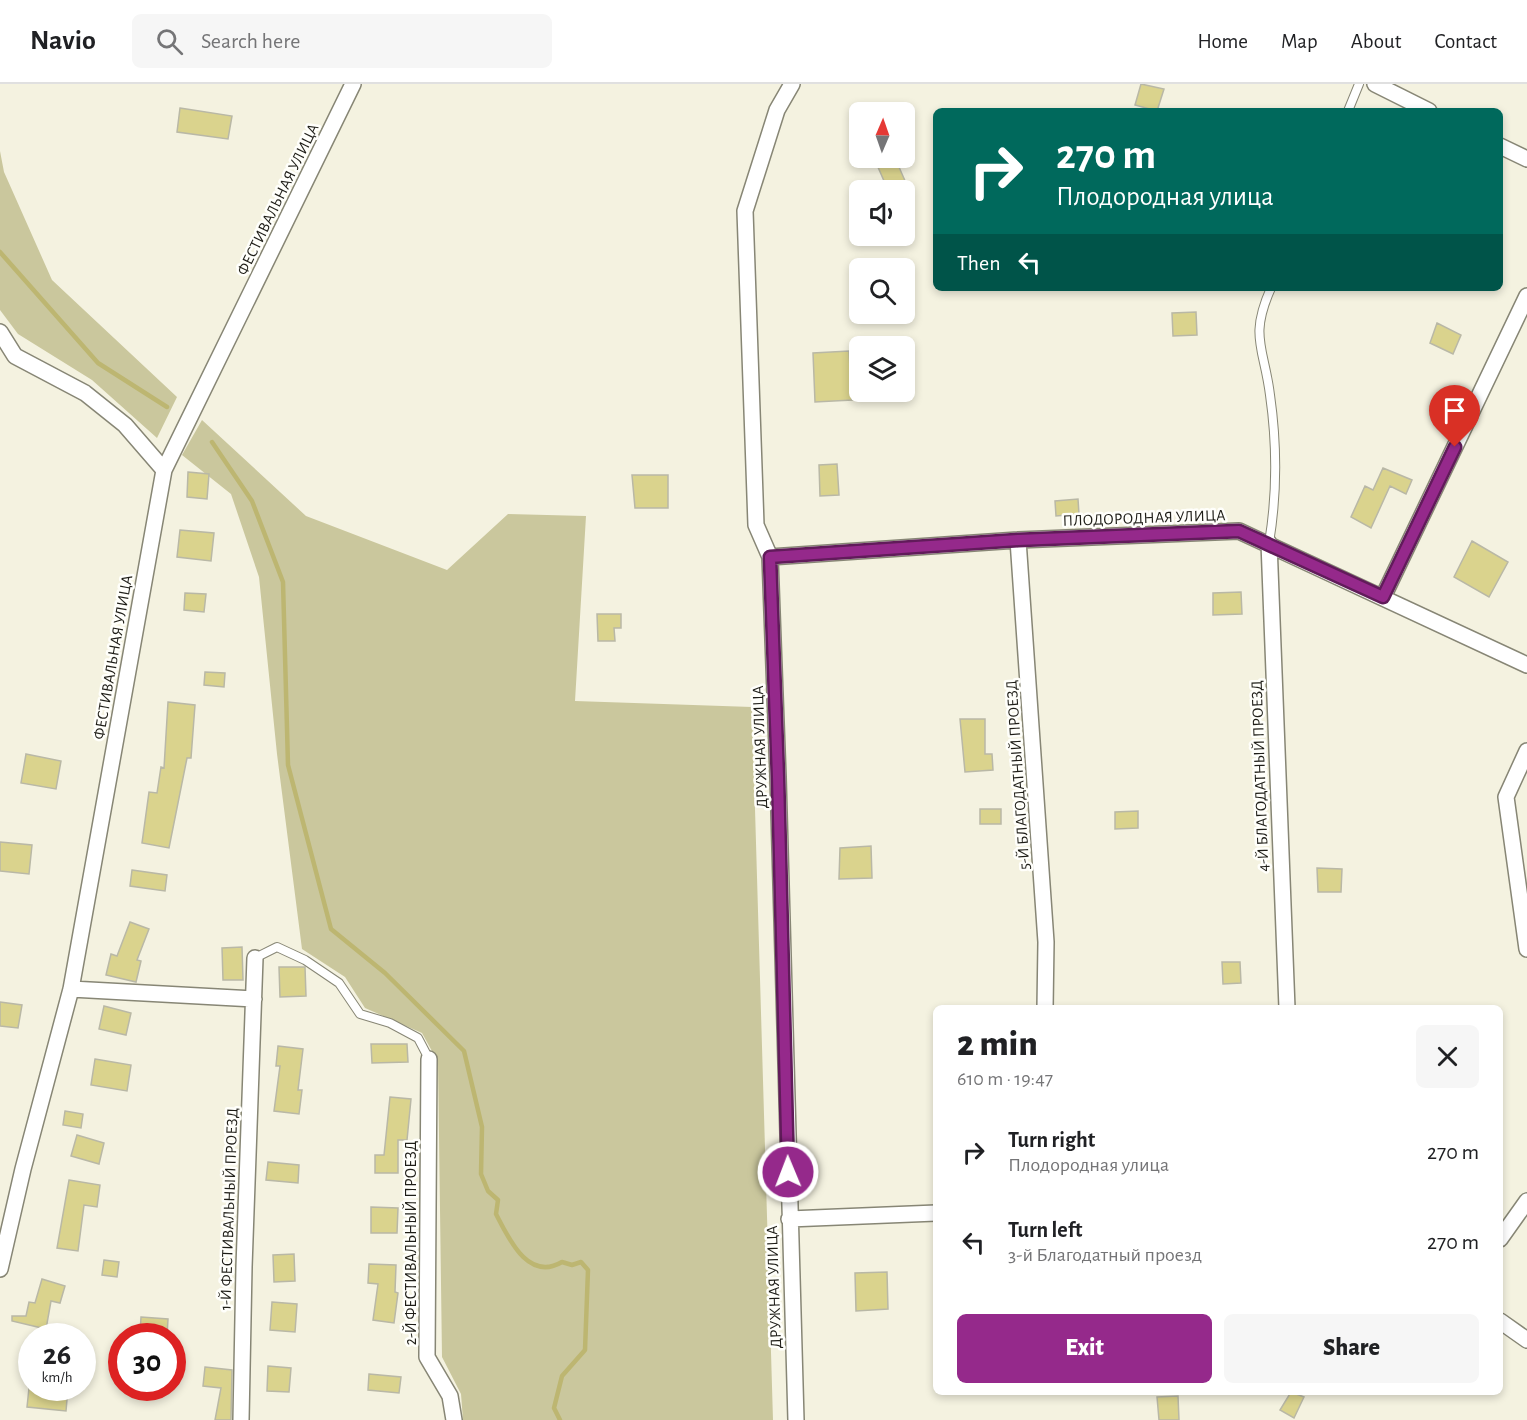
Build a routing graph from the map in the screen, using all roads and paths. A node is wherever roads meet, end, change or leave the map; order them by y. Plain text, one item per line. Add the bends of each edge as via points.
1 (353, 84) edge
2 (792, 84) edge
3 (1359, 84) edge
4 (1375, 84) edge
5 (1349, 108) edge
6 (1423, 108) edge
7 (1503, 147) edge
8 (1527, 159) edge
9 (1270, 291) edge
10 (1527, 296) edge
11 (0, 332) edge
12 (164, 470) junction
13 (1018, 540) junction
14 (1269, 543) junction
15 (770, 557) junction
16 (1383, 597) junction
17 (1527, 665) edge
18 (1527, 751) edge
19 (1527, 949) edge
20 (255, 958) joint
21 (71, 989) junction
22 (254, 999) junction
23 (1045, 1005) edge
24 (1287, 1005) edge
25 (429, 1059) joint
26 (1527, 1201) edge
27 (933, 1213) edge
28 (789, 1219) junction
29 (1503, 1235) edge
30 (0, 1269) edge
31 (1503, 1324) edge
32 (1527, 1340) edge
33 (241, 1420) edge
34 (454, 1420) edge
35 (796, 1420) edge

1 - 12 street, ФЕСТИВАЛЬНАЯ УЛИЦА
2 - 15 street, ДРУЖНАЯ УЛИЦА via 777,110 746,212 756,525
3 - 5 lane
4 - 6 street
7 - 8 street
9 - 14 lane via 1260,313 1258,340 1270,396 1276,502
10 - 16 street
11 - 12 street via 15,356 85,393 125,425
12 - 21 street, ФЕСТИВАЛЬНАЯ УЛИЦА
13 - 14 street, ПЛОДОРОДНАЯ УЛИЦА via 1239,531
13 - 15 street, ПЛОДОРОДНАЯ УЛИЦА
13 - 23 street, 5-Й БЛАГОДАТНЫЙ ПРОЕЗД via 1046,942
14 - 16 street, ПЛОДОРОДНАЯ УЛИЦА
14 - 24 street, 4-Й БЛАГОДАТНЫЙ ПРОЕЗД
15 - 28 street, ДРУЖНАЯ УЛИЦА
16 - 17 street, ПЛОДОРОДНАЯ УЛИЦА
18 - 19 street via 1506,796
20 - 22 street, 1-Й ФЕСТИВАЛЬНЫЙ ПРОЕЗД
20 - 25 lane via 278,947 305,960 339,983 360,1014 390,1023 418,1038
21 - 22 street
21 - 30 street, ФЕСТИВАЛЬНАЯ УЛИЦА
22 - 33 street, 1-Й ФЕСТИВАЛЬНЫЙ ПРОЕЗД
25 - 34 street, 2-Й ФЕСТИВАЛЬНЫЙ ПРОЕЗД via 427,1356 450,1395
26 - 29 street
27 - 28 street
28 - 35 street, ДРУЖНАЯ УЛИЦА
31 - 32 street

